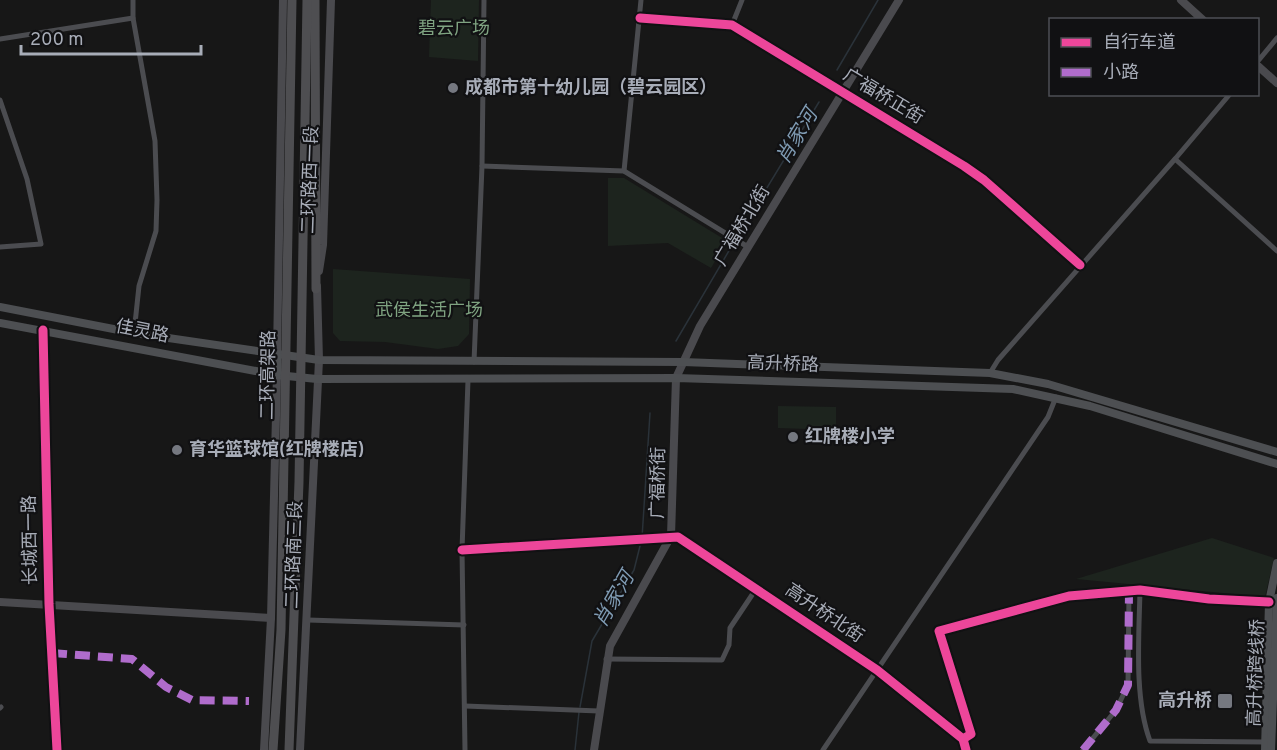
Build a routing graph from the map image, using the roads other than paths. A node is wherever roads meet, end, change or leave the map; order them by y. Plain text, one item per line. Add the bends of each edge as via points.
1 (133, 0) edge
2 (283, 0) edge
3 (292, 0) edge
4 (307, 0) edge
5 (315, 0) edge
6 (332, 0) edge
7 (484, 0) edge
8 (641, 0) edge
9 (742, 0) edge
10 (899, 0) edge
11 (1181, 0) edge
12 (133, 18) junction
13 (640, 18) junction
14 (1201, 18) edge
15 (732, 25) junction
16 (1277, 38) edge
17 (0, 39) edge
18 (1259, 59) edge
19 (1259, 68) edge
20 (1277, 83) edge
21 (843, 92) junction
22 (1228, 96) edge
23 (0, 100) edge
24 (1175, 159) junction
25 (482, 166) junction
26 (624, 171) junction
27 (0, 247) edge
28 (748, 247) junction
29 (1277, 250) edge
30 (1080, 265) junction
31 (316, 290) junction
32 (0, 307) edge
33 (0, 323) edge
34 (43, 330) junction
35 (134, 333) junction
36 (277, 354) junction
37 (319, 360) junction
38 (474, 362) junction
39 (683, 362) junction
40 (990, 373) junction
41 (277, 375) junction
42 (676, 378) junction
43 (317, 380) junction
44 (468, 380) junction
45 (1056, 397) junction
46 (1277, 452) edge
47 (1277, 464) edge
48 (671, 536) junction
49 (462, 550) junction
50 (1277, 563) edge
51 (756, 589) junction
52 (1140, 590) junction
53 (1129, 591) junction
54 (1273, 600) edge
55 (0, 602) edge
56 (49, 604) junction
57 (271, 618) junction
58 (308, 620) junction
59 (464, 625) junction
60 (606, 659) junction
61 (877, 670) junction
62 (465, 706) junction
63 (599, 711) junction
64 (963, 739) junction
65 (1265, 746) edge
66 (57, 750) edge
67 (264, 750) edge
68 (273, 750) edge
69 (289, 750) edge
70 (300, 750) edge
71 (465, 750) edge
72 (594, 750) edge
73 (823, 750) edge
74 (966, 750) edge
75 (1083, 750) edge
76 (1272, 750) edge

1 - 12 street
2 - 36 main road, 二环路西一段
3 - 68 highway, 二环高架路, bridge via 281,619
4 - 69 highway, 二环高架路, bridge via 298,527
5 - 31 highway
6 - 31 main road, 二环路西一段 via 323,245
7 - 25 street
8 - 13 street
9 - 15 street
10 - 21 main road, 广福桥北街
11 - 14 main road
12 - 17 street
12 - 35 street via 155,141 157,200 156,231 139,286
13 - 15 street, 广福桥正街
13 - 26 street
15 - 21 street, 广福桥正街
16 - 18 street
19 - 20 main road
21 - 28 main road, 广福桥北街
21 - 30 street, 广福桥正街 via 984,180
22 - 24 street
23 - 27 street via 27,179 41,244
24 - 29 street
24 - 30 street
25 - 26 street
25 - 38 street
26 - 28 street
28 - 39 main road, 广福桥北街
30 - 40 street
31 - 37 main road, 二环路西一段
32 - 35 main road, 佳灵路
33 - 34 main road, 佳灵路
34 - 41 main road, 佳灵路
34 - 56 street, 长城西一路
35 - 36 main road, 佳灵路
36 - 37 main road, 高升桥路
36 - 41 main road
37 - 38 main road, 高升桥路
37 - 43 main road, 二环路南三段
38 - 39 main road, 高升桥路
39 - 40 main road, 高升桥路
39 - 42 main road, 广福桥北街
40 - 46 main road, 高升桥路 via 1048,384
41 - 43 main road, 高升桥路
41 - 57 main road, 二环路南三段
42 - 44 main road, 高升桥路
42 - 45 main road, 高升桥路 via 1013,389
42 - 48 main road, 广福桥街
43 - 44 main road, 高升桥路
43 - 58 main road, 二环路南三段
44 - 49 street
45 - 47 main road, 高升桥路
45 - 61 street via 1048,417
48 - 49 street
48 - 51 street, 高升桥北街
48 - 60 main road, 广福桥街 via 617,630
49 - 59 street
50 - 54 main road
51 - 60 street via 730,628 729,645 722,660
51 - 61 street, 高升桥北街
52 - 53 street
52 - 54 street via 1209,599
52 - 65 street via 1143,723 1150,741
53 - 64 street via 1070,596 939,631 971,734
53 - 75 street via 1128,685 1116,710
54 - 65 main road
54 - 76 main road, 高升桥跨线桥
55 - 56 main road
56 - 57 main road
56 - 66 street, 长城西一路
57 - 67 main road, 二环路南三段
58 - 59 street
58 - 70 main road, 二环路南三段
59 - 62 street
60 - 63 main road, 广福桥街
61 - 64 street, 高升桥北街
61 - 73 street
62 - 63 street
62 - 71 street
63 - 72 main road, 广福桥街
64 - 74 street

